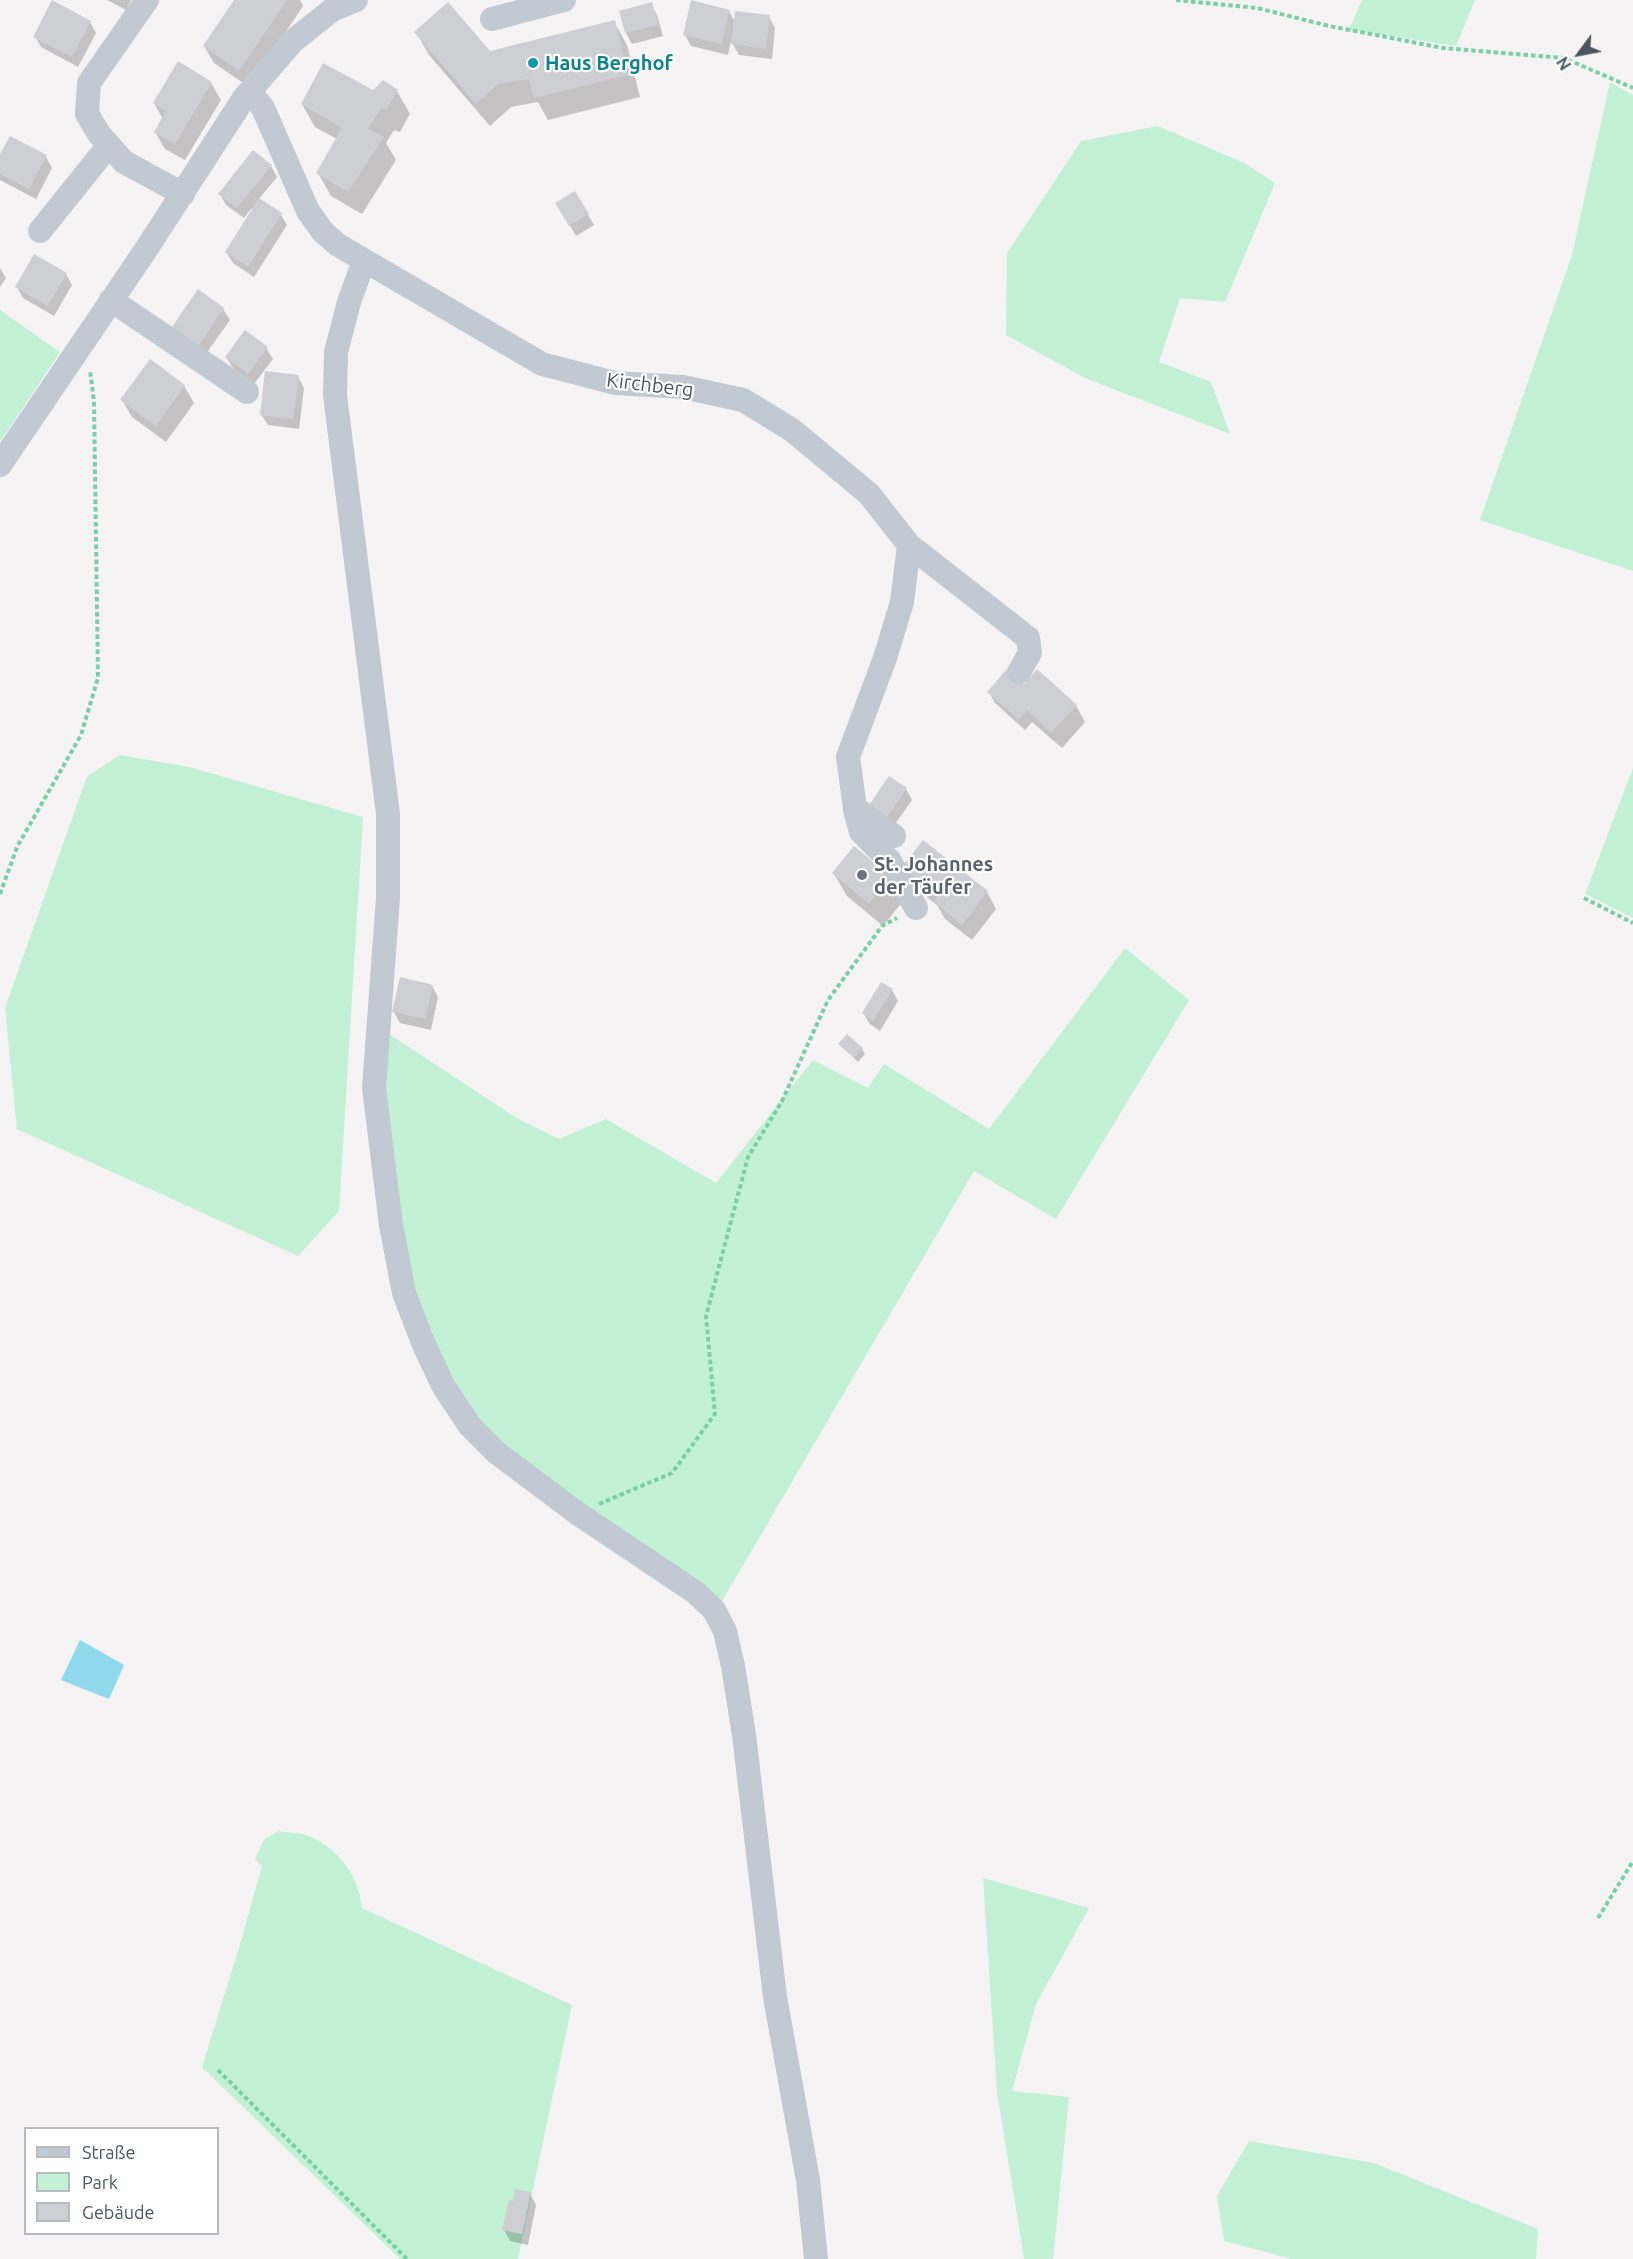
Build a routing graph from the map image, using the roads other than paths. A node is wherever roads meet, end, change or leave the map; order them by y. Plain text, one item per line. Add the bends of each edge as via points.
1 (147, 0) edge
2 (356, 0) edge
3 (564, 0) edge
4 (329, 5) edge
5 (492, 19) dead end
6 (244, 98) junction
7 (109, 145) junction
8 (183, 194) junction
9 (40, 231) dead end
10 (364, 261) junction
11 (111, 300) junction
12 (247, 392) dead end
13 (0, 465) edge
14 (909, 545) junction
15 (1019, 672) dead end
16 (855, 808) junction
17 (894, 836) dead end
18 (916, 908) road end
19 (816, 2259) edge

1 - 7 street via 89,84 87,114
2 - 4 street
3 - 5 street
4 - 6 street
6 - 8 street
6 - 10 street, Kirchberg via 256,99 263,108 314,222 338,245
7 - 8 street via 124,162
7 - 9 street
8 - 11 street
10 - 14 street, Kirchberg via 542,364 615,383 683,387 743,400 792,430 869,494
10 - 19 street via 336,352 335,395 388,814 387,909 374,1089 404,1293 444,1387 470,1426 497,1453 577,1513 695,1592 714,1610 725,1631 744,1735 775,1997 808,2180
11 - 12 street
11 - 13 street
14 - 15 street, Kirchberg via 1028,638 1030,653
14 - 16 street via 902,602 848,757
16 - 17 street
16 - 18 street via 861,832 890,860

